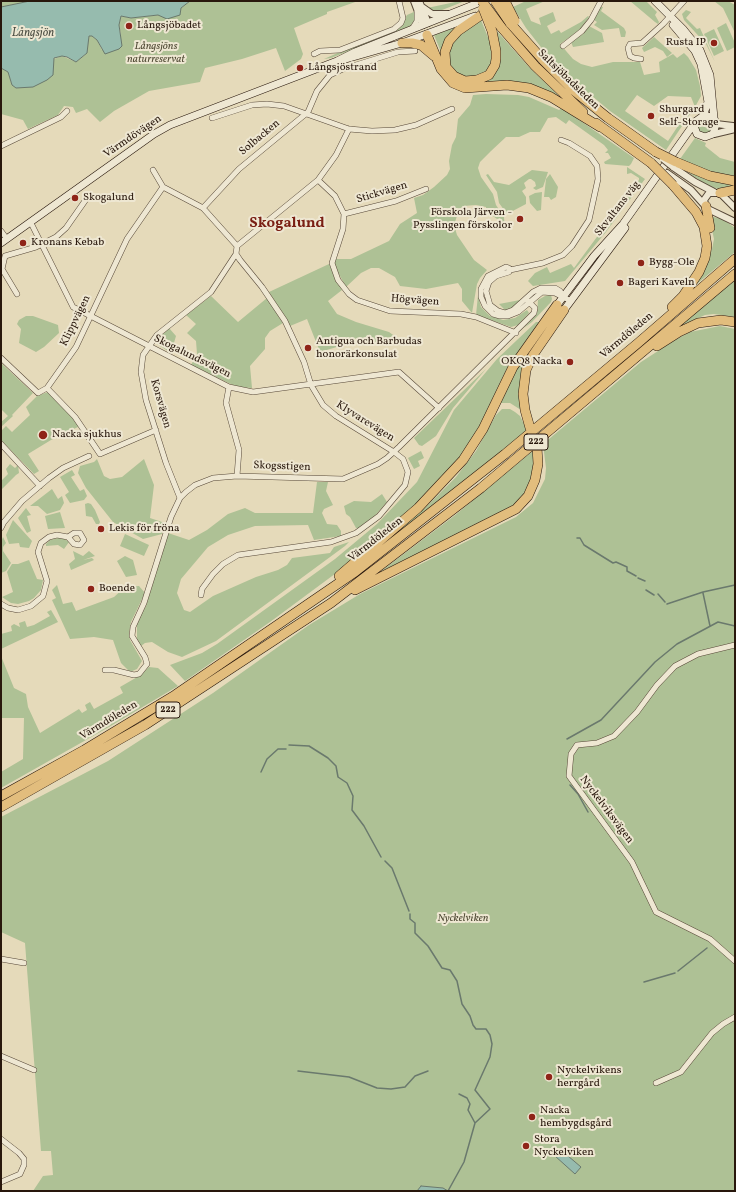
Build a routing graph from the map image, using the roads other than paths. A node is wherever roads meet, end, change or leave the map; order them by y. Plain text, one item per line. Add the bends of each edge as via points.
1 (399, 1) edge
2 (414, 1) edge
3 (481, 1) edge
4 (494, 1) edge
5 (504, 1) edge
6 (511, 1) edge
7 (601, 1) edge
8 (649, 1) edge
9 (655, 1) edge
10 (684, 1) edge
11 (419, 6) edge
12 (487, 11) junction
13 (454, 13) junction
14 (669, 18) junction
15 (513, 22) junction
16 (426, 24) junction
17 (411, 30) junction
18 (429, 34) junction
19 (402, 43) junction
20 (563, 46) dead end
21 (415, 50) dead end
22 (314, 54) dead end
23 (356, 54) junction
24 (436, 59) junction
25 (640, 59) dead end
26 (360, 65) junction
27 (446, 67) junction
28 (452, 109) dead end
29 (67, 111) dead end
30 (306, 113) junction
31 (703, 116) junction
32 (212, 118) dead end
33 (715, 121) junction
34 (694, 126) junction
35 (600, 127) junction
36 (735, 127) edge
37 (349, 129) junction
38 (714, 134) junction
39 (699, 135) junction
40 (561, 140) dead end
41 (1, 146) edge
42 (651, 164) junction
43 (675, 164) junction
44 (153, 170) dead end
45 (318, 180) junction
46 (735, 181) edge
47 (163, 187) junction
48 (426, 189) dead end
49 (735, 190) edge
50 (717, 192) junction
51 (87, 198) dead end
52 (705, 205) junction
53 (203, 208) junction
54 (735, 208) edge
55 (344, 214) junction
56 (735, 222) edge
57 (32, 223) junction
58 (1, 232) edge
59 (4, 241) edge
60 (43, 244) junction
61 (237, 246) junction
62 (236, 254) junction
63 (735, 259) edge
64 (699, 272) junction
65 (735, 274) edge
66 (17, 294) dead end
67 (564, 296) junction
68 (528, 300) junction
69 (571, 301) junction
70 (561, 307) junction
71 (91, 318) junction
72 (735, 322) edge
73 (516, 333) junction
74 (638, 344) junction
75 (148, 347) junction
76 (1, 358) edge
77 (311, 385) junction
78 (602, 386) junction
79 (228, 387) junction
80 (47, 388) junction
81 (438, 408) junction
82 (530, 428) dead end
83 (156, 430) junction
84 (1, 444) edge
85 (537, 447) dead end
86 (394, 452) junction
87 (89, 456) dead end
88 (237, 476) junction
89 (40, 486) junction
90 (180, 498) junction
91 (1, 528) edge
92 (68, 537) dead end
93 (201, 595) dead end
94 (309, 602) junction
95 (331, 603) junction
96 (1, 604) edge
97 (735, 645) edge
98 (104, 670) dead end
99 (1, 796) edge
100 (1, 807) edge
101 (1, 959) edge
102 (735, 961) edge
103 (24, 964) dead end
104 (735, 1017) edge
105 (1, 1056) edge
106 (34, 1070) dead end
107 (656, 1083) dead end
108 (1, 1139) edge
109 (1, 1182) edge

1 - 22 street via 403,18 394,29 340,50 320,51
2 - 11 street
3 - 13 main road, Värmdövägen
3 - 27 highway, bridge via 492,31 496,50 495,65 489,75 465,81 454,76
3 - 35 highway, Saltsjöbadsleden, bridge via 545,77
4 - 15 highway, Saltsjöbadsleden, bridge
5 - 15 highway, bridge
6 - 12 main road, Värmdövägen
7 - 20 street via 582,31
8 - 14 main road
9 - 14 main road
10 - 14 street
11 - 13 street via 432,14
11 - 16 street
11 - 17 street via 417,21
12 - 18 main road, Värmdövägen
12 - 27 highway via 449,41 445,52
13 - 16 main road, Värmdövägen
14 - 25 street via 642,43 630,44 630,56
14 - 31 main road via 695,51 701,64 708,102
14 - 33 main road via 697,44 706,63 710,75
15 - 43 highway, Saltsjöbadsleden, bridge via 535,51 573,90 642,143
16 - 17 main road, Värmdövägen
16 - 18 main road
17 - 23 main road, Värmdövägen
18 - 19 main road, Värmdövägen
18 - 24 highway
18 - 27 highway
19 - 23 main road, Värmdövägen
19 - 24 highway via 421,45
21 - 26 street via 398,52
23 - 26 street
23 - 57 main road, Värmdövägen via 170,125
24 - 35 highway via 449,81 459,86 472,88 508,85 529,88 551,97
26 - 30 street, Solbacken via 335,72 324,80
28 - 37 street via 416,125 395,130
29 - 41 street via 61,117
30 - 32 street via 284,106 263,104
30 - 37 street
30 - 53 street, Solbacken via 239,169
31 - 33 main road, Skvaltans väg
31 - 34 main road, Skvaltans väg
33 - 36 street, Skvaltans väg
33 - 38 main road
34 - 39 main road
34 - 67 main road, Skvaltans väg via 623,224 594,256
35 - 42 highway, Saltsjöbadsleden
36 - 38 street, Skvaltans väg
37 - 45 street via 336,155
38 - 39 main road, Skvaltans väg via 708,137
39 - 69 main road, Skvaltans väg via 684,144
40 - 68 street via 590,156 597,166 598,179 589,220 563,255 543,263 510,270 488,282 488,302 495,310 505,313
42 - 52 street, bridge via 691,190
42 - 64 highway, Saltsjöbadsleden, bridge via 696,212 704,227 706,253
43 - 46 highway, Saltsjöbadsleden via 710,176
43 - 50 street via 695,182
44 - 47 street
45 - 55 street via 335,196
45 - 61 street
47 - 53 street
47 - 71 street, Klippvägen via 127,239
48 - 55 street, Stickvägen via 396,201
49 - 50 highway
50 - 52 street via 709,193 705,198
50 - 54 street
51 - 60 street via 66,228
52 - 56 street
52 - 64 highway via 711,243 708,256
53 - 61 street
55 - 73 street, Högvägen via 343,229 332,259 332,267 344,289 357,300 394,311 476,317
57 - 59 main road, Värmdövägen
57 - 60 street, Skogalundsvägen
58 - 59 street
60 - 66 street via 5,256 2,269
60 - 71 street, Skogalundsvägen via 73,307
61 - 62 street
62 - 75 street, Korsvägen via 211,292 169,324
62 - 77 street, Klyvarevägen via 285,321 304,362
63 - 74 highway, Värmdöleden / 222
64 - 74 highway via 683,296
65 - 78 highway, Värmdöleden / 222
67 - 68 street via 558,290 546,287 537,290
67 - 69 street
67 - 70 main road, Skvaltans väg
68 - 73 street, Skogsstigen via 535,308 534,314
69 - 70 main road, Skvaltans väg
70 - 82 highway via 532,355 526,370 523,394
70 - 94 highway via 520,355 483,429 452,474 418,508
71 - 75 street, Skogalundsvägen
71 - 80 street, Klippvägen via 76,347
72 - 78 highway via 708,321 679,332
73 - 81 street, Skogsstigen
74 - 94 highway, Värmdöleden / 222 via 356,572
75 - 79 street, Skogalundsvägen
75 - 83 street, Korsvägen via 143,355 141,372 146,400
76 - 80 street via 38,393
77 - 79 street, Skogalundsvägen via 253,392
77 - 81 street, Skogalundsvägen via 399,372
77 - 86 street, Klyvarevägen via 329,412
78 - 95 highway, Värmdöleden / 222 via 481,488
79 - 88 street via 226,403 239,450
80 - 83 street via 75,417 100,454
81 - 86 street, Skogsstigen
83 - 90 street, Korsvägen
84 - 89 street
85 - 95 highway via 538,464 535,480 528,496 516,509
86 - 88 street, Skogsstigen via 378,464 343,479
86 - 93 street, Klyvarevägen via 406,464 408,481 372,522 356,533 331,542 238,555 213,574 202,589
87 - 89 street via 63,468
88 - 90 street, Skogsstigen via 204,480
89 - 91 street via 22,501
90 - 98 street, Skogsstigen via 171,517 144,603 133,627 132,636 147,664 139,674 134,675
92 - 96 street via 57,535 41,543 38,552 47,581 43,596 31,606 18,610
94 - 99 highway, Värmdöleden / 222 via 175,695
95 - 100 highway, Värmdöleden / 222 via 144,725
97 - 102 street, Nyckelviksvägen via 698,654 675,666 614,736 597,743 577,745 571,754 569,776 632,862 656,912 710,939
101 - 103 street
104 - 107 street via 712,1033 681,1072
105 - 106 street
108 - 109 street via 24,1159 24,1170

